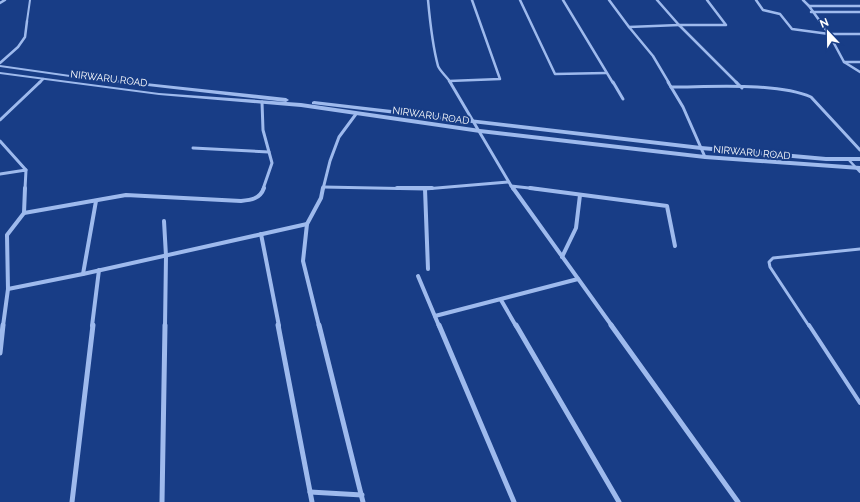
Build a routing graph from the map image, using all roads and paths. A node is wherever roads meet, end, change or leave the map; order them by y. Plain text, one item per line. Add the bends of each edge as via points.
1 (5, 0) edge
2 (30, 0) edge
3 (428, 0) edge
4 (472, 0) edge
5 (520, 0) edge
6 (563, 0) edge
7 (609, 0) edge
8 (657, 0) edge
9 (707, 0) edge
10 (756, 0) edge
11 (803, 0) edge
12 (0, 3) edge
13 (809, 6) junction
14 (860, 6) edge
15 (811, 12) junction
16 (860, 12) edge
17 (27, 21) joint
18 (679, 25) junction
19 (628, 26) junction
20 (829, 34) junction
21 (860, 34) edge
22 (844, 62) junction
23 (860, 62) edge
24 (0, 64) edge
25 (860, 72) edge
26 (0, 73) edge
27 (606, 73) junction
28 (43, 79) junction
29 (449, 81) junction
30 (671, 87) junction
31 (742, 88) junction
32 (623, 99) dead end
33 (262, 102) junction
34 (356, 114) junction
35 (0, 120) edge
36 (474, 122) junction
37 (480, 131) junction
38 (0, 141) edge
39 (193, 148) dead end
40 (701, 148) junction
41 (860, 150) edge
42 (269, 152) junction
43 (705, 157) junction
44 (848, 159) junction
45 (860, 159) edge
46 (26, 170) junction
47 (859, 170) edge
48 (0, 174) edge
49 (510, 184) junction
50 (323, 187) junction
51 (425, 189) junction
52 (580, 195) junction
53 (96, 201) junction
54 (24, 213) junction
55 (164, 221) dead end
56 (307, 224) junction
57 (261, 234) junction
58 (7, 235) junction
59 (0, 237) edge
60 (675, 246) dead end
61 (860, 249) edge
62 (166, 256) junction
63 (562, 257) junction
64 (428, 269) dead end
65 (99, 270) junction
66 (83, 274) junction
67 (418, 276) dead end
68 (578, 279) junction
69 (8, 289) junction
70 (501, 300) junction
71 (434, 316) junction
72 (0, 353) edge
73 (860, 403) edge
74 (310, 492) junction
75 (363, 499) edge
76 (72, 502) edge
77 (162, 502) edge
78 (312, 502) edge
79 (514, 502) edge
80 (619, 502) edge
81 (738, 502) edge

1 - 12 street
2 - 17 lane
3 - 29 street via 430,27 438,67
4 - 29 street via 500,79
5 - 27 street via 555,74
6 - 27 street
7 - 19 street
8 - 18 street
9 - 18 street via 726,25
10 - 20 street via 764,10 780,14 792,29
11 - 13 street
13 - 14 street
13 - 15 street
15 - 16 street
15 - 20 street
17 - 24 street via 25,37
18 - 19 street
18 - 31 street
19 - 30 street via 652,56
20 - 21 street
20 - 22 street
22 - 23 street
22 - 25 street
24 - 36 street, NIRWARU ROAD via 85,78
26 - 28 street, NIRWARU ROAD
27 - 32 street
28 - 33 street, NIRWARU ROAD via 159,94
28 - 35 street
29 - 36 street
30 - 31 street
30 - 40 street
31 - 41 street via 789,90 811,97
33 - 34 street, NIRWARU ROAD
33 - 42 street
34 - 37 street, NIRWARU ROAD
34 - 50 street via 339,137
36 - 37 street
36 - 40 street, NIRWARU ROAD
37 - 43 street, NIRWARU ROAD
37 - 49 street
38 - 46 street
39 - 42 street
40 - 43 street
40 - 44 street, NIRWARU ROAD
42 - 53 street via 272,162 262,194 255,199 241,201 126,195
43 - 47 street, NIRWARU ROAD
44 - 45 street, NIRWARU ROAD
44 - 47 lane
46 - 48 street
46 - 54 street
49 - 51 street
49 - 52 street
49 - 63 street
50 - 51 street
50 - 56 street via 321,198
51 - 64 street
52 - 60 street via 667,206
52 - 63 street via 576,228
53 - 54 street
53 - 66 street
54 - 58 street
55 - 62 street
56 - 57 street
56 - 75 street via 303,261
57 - 62 street
57 - 74 street
58 - 59 street
58 - 69 street
61 - 73 lane via 773,258 769,262
62 - 65 street
62 - 77 street
63 - 68 street
65 - 66 street
65 - 76 street
66 - 69 street
67 - 71 street
68 - 70 street
68 - 81 street
69 - 72 street
70 - 71 street
70 - 80 street
71 - 79 street
74 - 75 street
74 - 78 street

